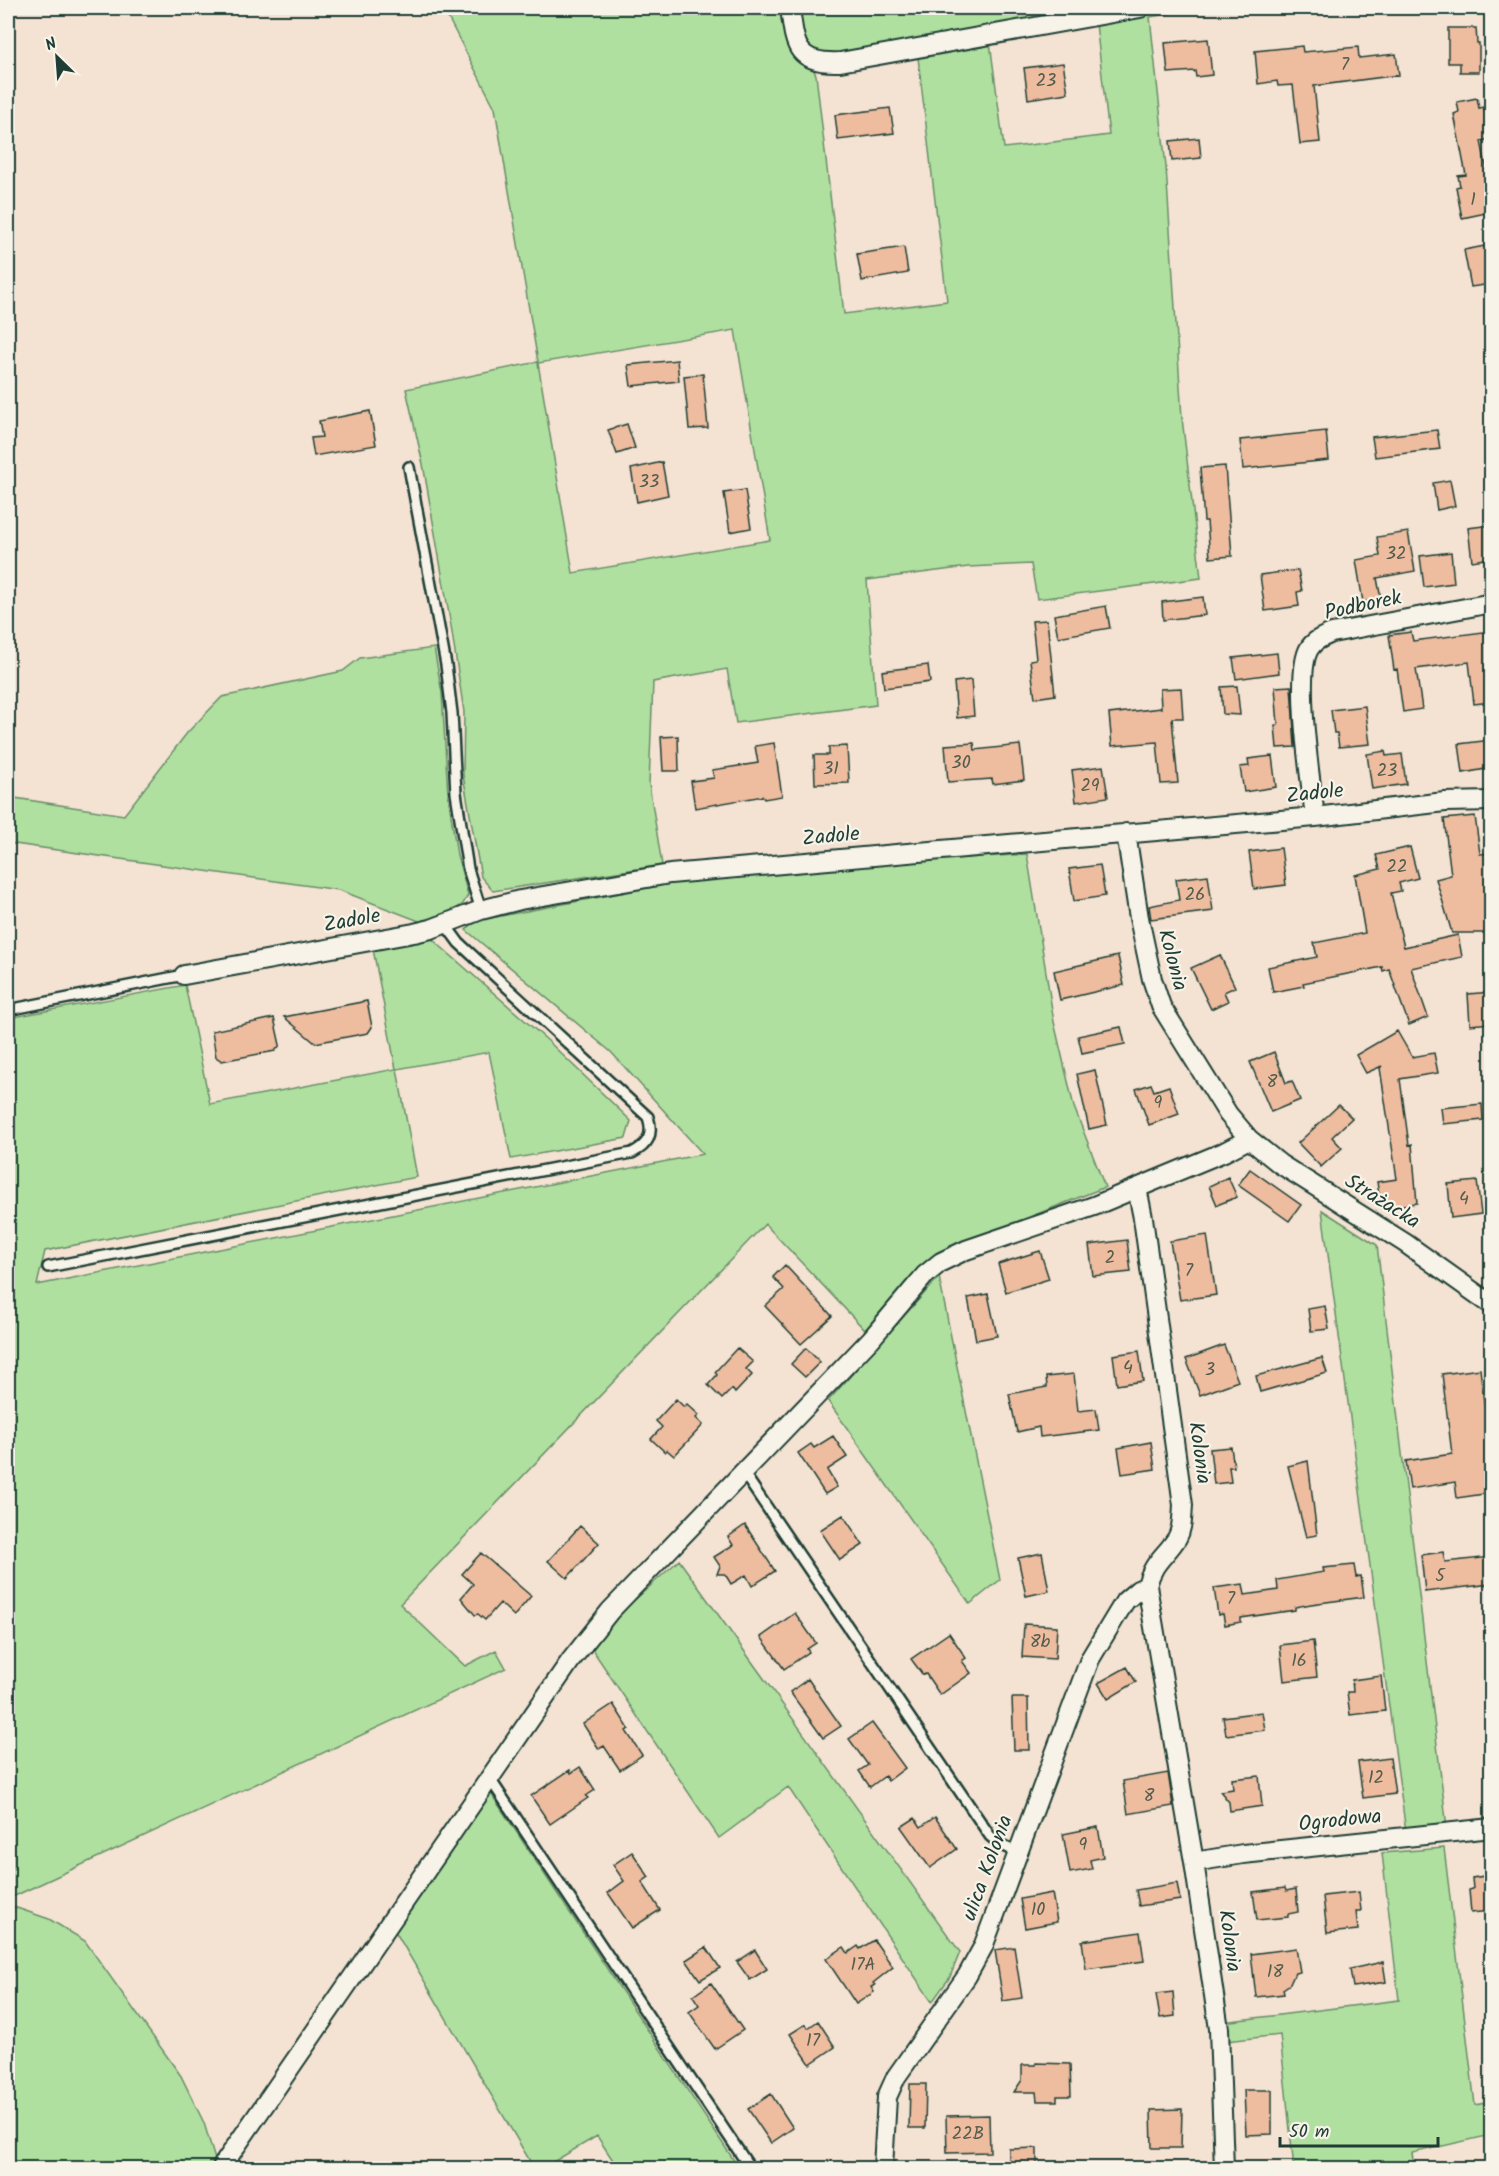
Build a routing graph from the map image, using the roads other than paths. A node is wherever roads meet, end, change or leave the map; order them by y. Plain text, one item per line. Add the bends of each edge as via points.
1 (790, 8) edge
2 (1140, 8) edge
3 (409, 467) dead end
4 (1491, 603) edge
5 (1491, 801) edge
6 (1315, 817) junction
7 (1126, 833) junction
8 (481, 910) junction
9 (445, 924) junction
10 (184, 975) joint
11 (8, 1010) edge
12 (1249, 1138) junction
13 (1137, 1188) junction
14 (48, 1267) dead end
15 (1491, 1305) edge
16 (741, 1473) junction
17 (1148, 1586) junction
18 (489, 1779) junction
19 (1491, 1828) edge
20 (1017, 1852) junction
21 (1194, 1862) junction
22 (223, 2165) dead end
23 (750, 2169) edge
24 (883, 2169) edge
25 (1224, 2169) edge

1 - 2 street via 800,52 823,63
3 - 8 lane via 446,664 456,793 466,858
4 - 6 street, Podborek via 1332,633 1308,650 1304,710
5 - 6 street, Zadole via 1445,802
6 - 7 street, Zadole
7 - 8 street, Zadole via 670,874
7 - 12 street, Kolonia via 1138,918 1161,1006 1228,1114
8 - 9 street, Zadole
9 - 10 street, Zadole
9 - 14 lane via 459,943 648,1118 650,1138 642,1148
10 - 11 lane
12 - 13 street
12 - 15 street, Strażacka via 1280,1164 1406,1243
13 - 16 street via 966,1250 941,1263 925,1275 871,1339
13 - 17 street, Kolonia via 1183,1505 1178,1537 1150,1571
16 - 18 street via 610,1611 571,1660
16 - 20 lane via 990,1836
17 - 20 street, ulica Kolonia via 1125,1601 1090,1659
17 - 21 street, Kolonia
18 - 22 street
18 - 23 lane
19 - 21 street, Ogrodowa
20 - 24 street, ulica Kolonia via 982,1947 967,1976 896,2077 887,2097
21 - 25 street, Kolonia via 1219,2029

